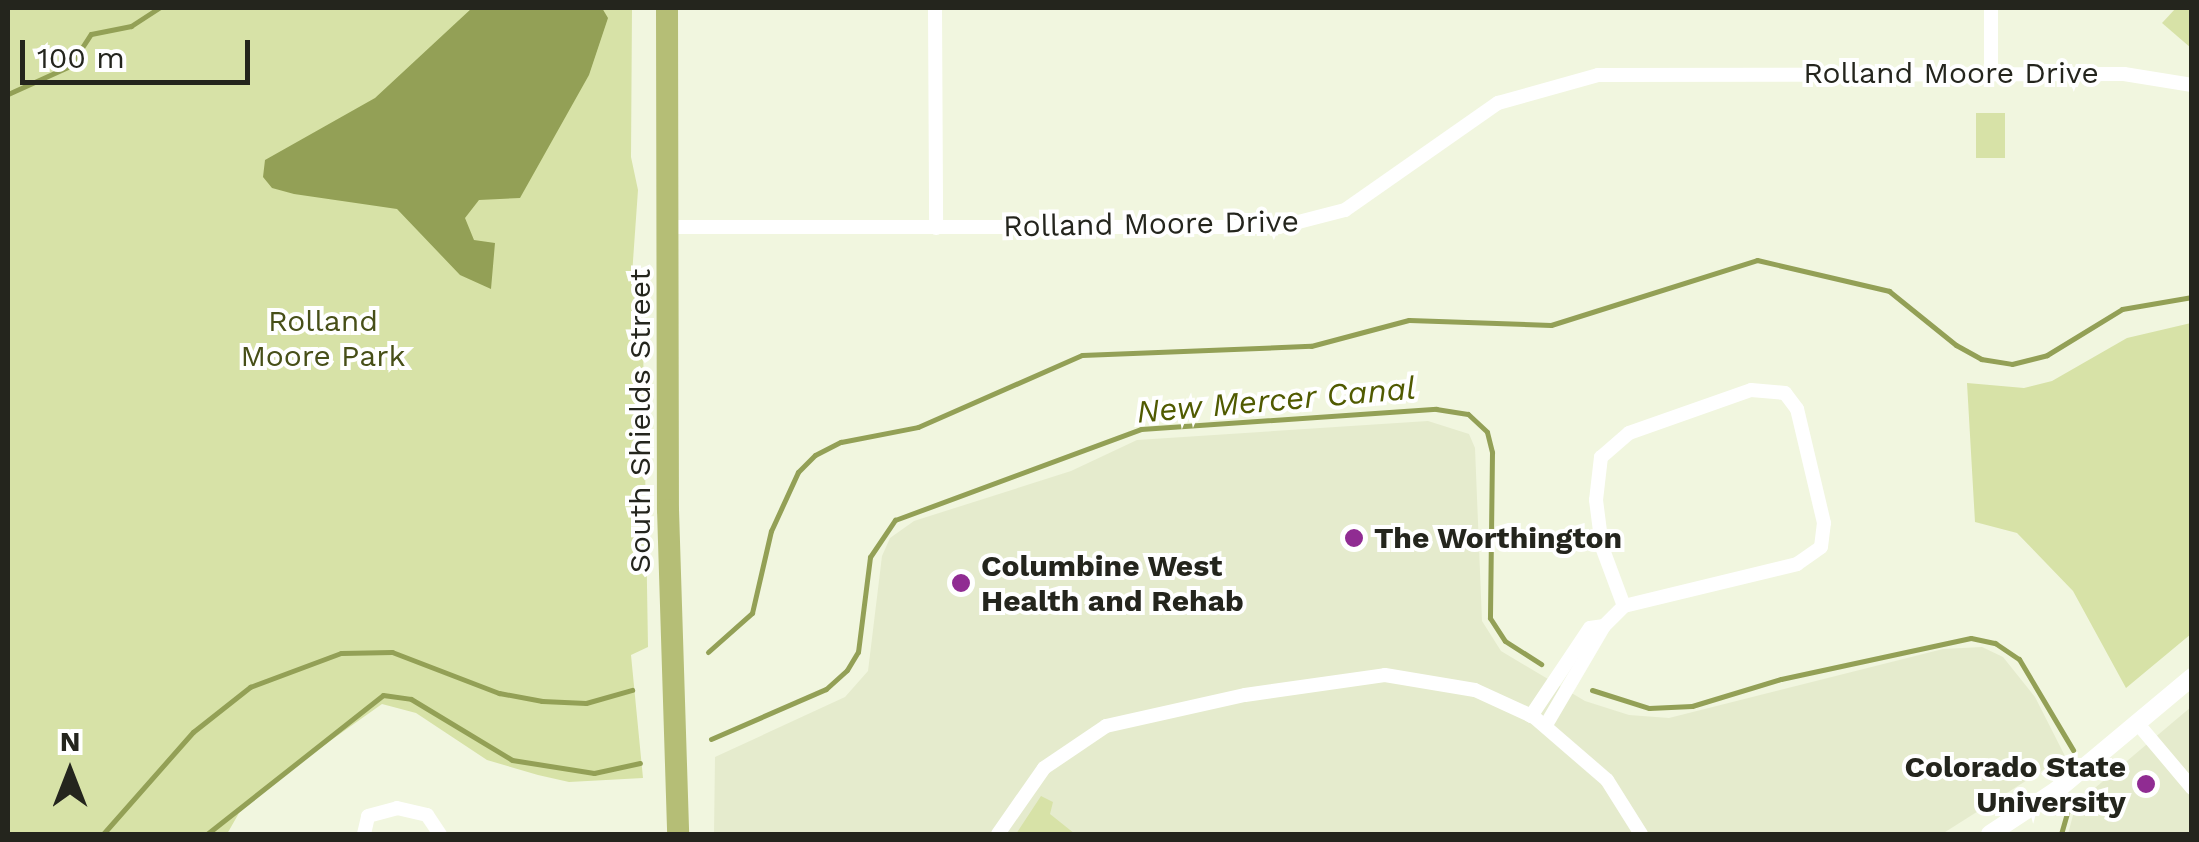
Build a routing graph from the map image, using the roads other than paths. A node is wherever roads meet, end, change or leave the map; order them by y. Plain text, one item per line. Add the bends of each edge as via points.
1 (667, 8) edge
2 (936, 8) edge
3 (1992, 8) edge
4 (1991, 73) junction
5 (2192, 84) edge
6 (669, 227) junction
7 (936, 228) junction
8 (1624, 606) junction
9 (1604, 626) junction
10 (2192, 677) edge
11 (1531, 716) junction
12 (2138, 724) junction
13 (1546, 726) junction
14 (2192, 788) edge
15 (364, 834) edge
16 (440, 834) edge
17 (678, 834) edge
18 (998, 834) edge
19 (1641, 834) edge
20 (1990, 834) edge

1 - 6 main road, South Shields Street
2 - 7 street
3 - 4 street
4 - 5 street, Rolland Moore Drive via 2137,74
4 - 7 street, Rolland Moore Drive via 1598,74 1498,103 1383,187 1316,220 1207,229
6 - 7 street, Rolland Moore Drive
6 - 17 main road, South Shields Street
8 - 8 street via 1797,564 1821,546 1824,523 1797,409 1785,394 1769,387 1734,396 1629,433 1601,457 1596,488 1602,546
8 - 9 street
9 - 11 street via 1590,628
9 - 13 street
10 - 12 street
11 - 13 street
11 - 18 street via 1464,686 1385,674 1137,716 1060,753 1024,789
12 - 14 street
12 - 20 street
13 - 19 street via 1606,780
15 - 16 street via 368,816 396,808 426,815

